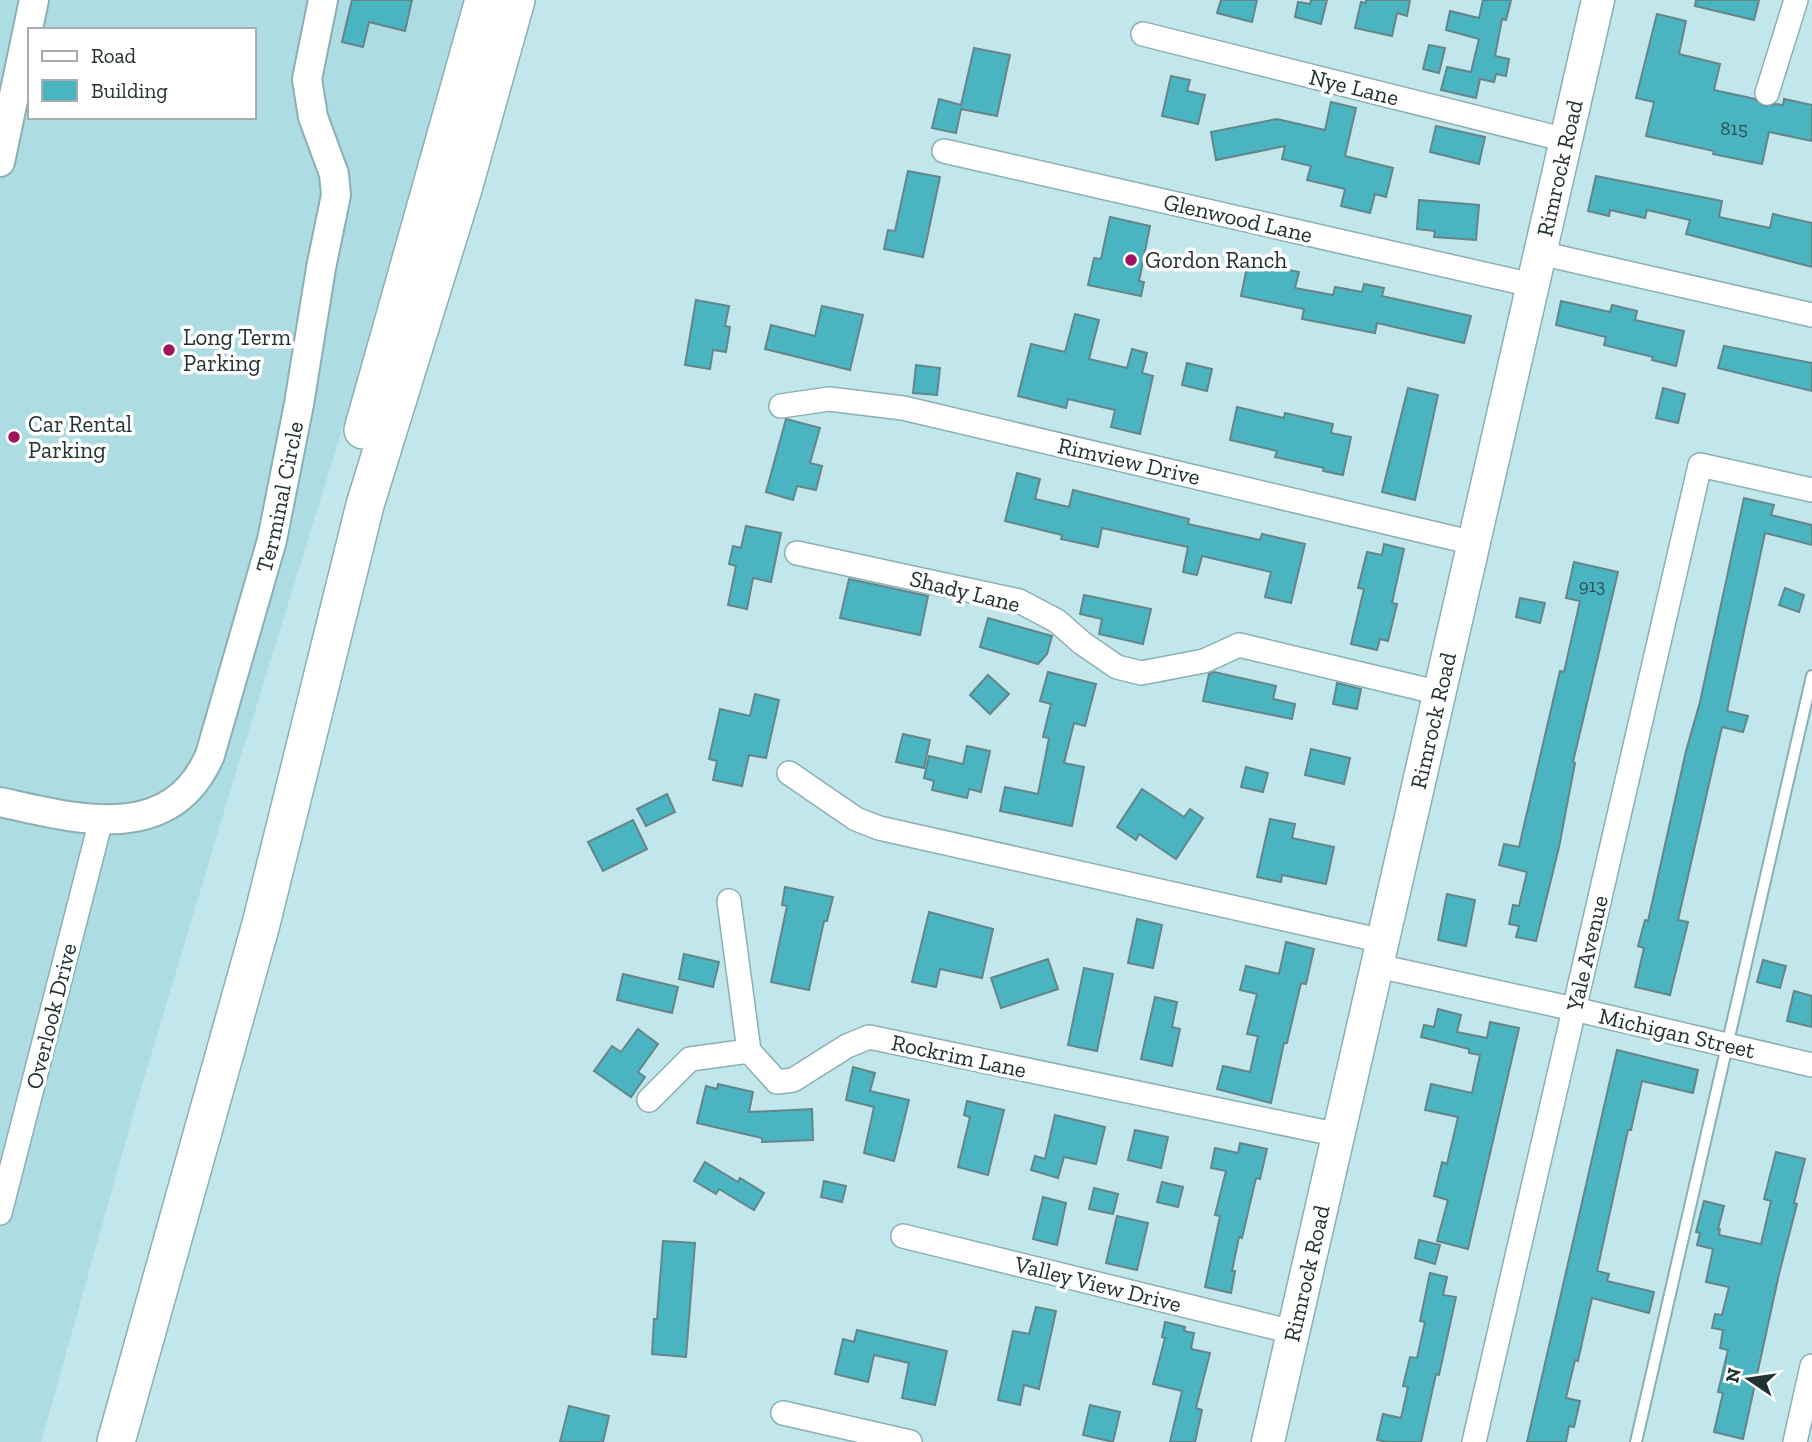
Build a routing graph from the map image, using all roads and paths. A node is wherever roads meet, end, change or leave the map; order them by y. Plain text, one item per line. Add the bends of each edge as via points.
1 (34, 0) edge
2 (323, 0) edge
3 (484, 0) edge
4 (516, 0) edge
5 (538, 0) edge
6 (1598, 0) edge
7 (1796, 0) edge
8 (28, 28) edge
9 (28, 29) edge
10 (1143, 34) dead end
11 (1767, 93) dead end
12 (1566, 140) junction
13 (944, 151) dead end
14 (0, 162) edge
15 (463, 189) junction
16 (1540, 253) junction
17 (1532, 285) junction
18 (1812, 315) edge
19 (781, 406) dead end
20 (1812, 490) edge
21 (1474, 543) junction
22 (797, 553) dead end
23 (1812, 676) edge
24 (1440, 693) junction
25 (789, 773) dead end
26 (0, 802) edge
27 (101, 820) junction
28 (729, 901) dead end
29 (261, 924) junction
30 (1380, 954) junction
31 (1574, 1009) junction
32 (1726, 1044) junction
33 (749, 1051) junction
34 (1812, 1065) edge
35 (649, 1100) dead end
36 (1339, 1135) junction
37 (0, 1213) edge
38 (903, 1236) dead end
39 (1293, 1332) junction
40 (1812, 1366) edge
41 (783, 1413) dead end
42 (116, 1442) edge
43 (910, 1442) edge
44 (1268, 1442) edge
45 (1474, 1442) edge
46 (1636, 1442) edge
47 (1795, 1442) edge

1 - 8 street
2 - 27 street, Terminal Circle via 307,79 336,195 272,540 203,772 192,788 164,808 143,816
3 - 29 highway via 340,511
4 - 15 highway
5 - 15 highway
6 - 12 main road, Rimrock Road
7 - 11 street
9 - 14 street
10 - 12 street, Nye Lane
12 - 16 main road, Rimrock Road
13 - 17 street, Glenwood Lane
15 - 29 highway via 365,505
16 - 17 main road, Rimrock Road
16 - 18 street
17 - 21 main road, Rimrock Road
19 - 21 street, Rimview Drive via 829,399 903,408
20 - 31 street, Yale Avenue via 1700,465
21 - 24 main road, Rimrock Road
22 - 24 street, Shady Lane via 1019,601 1057,621 1117,667 1141,673 1204,662 1239,645
23 - 32 lane
24 - 30 main road, Rimrock Road
25 - 30 street, Michigan Street via 856,818 890,831
26 - 27 street, Terminal Circle
27 - 37 street, Overlook Drive
28 - 33 street
29 - 42 highway
30 - 31 street, Michigan Street
30 - 36 main road, Rimrock Road
31 - 32 street, Michigan Street
31 - 45 street, Yale Avenue
32 - 34 street, Michigan Street
32 - 46 lane
33 - 35 street via 690,1059
33 - 36 street, Rockrim Lane via 777,1082 793,1080 869,1037
36 - 39 main road, Rimrock Road
38 - 39 street, Valley View Drive
39 - 44 main road, Rimrock Road
40 - 47 street
41 - 43 street

